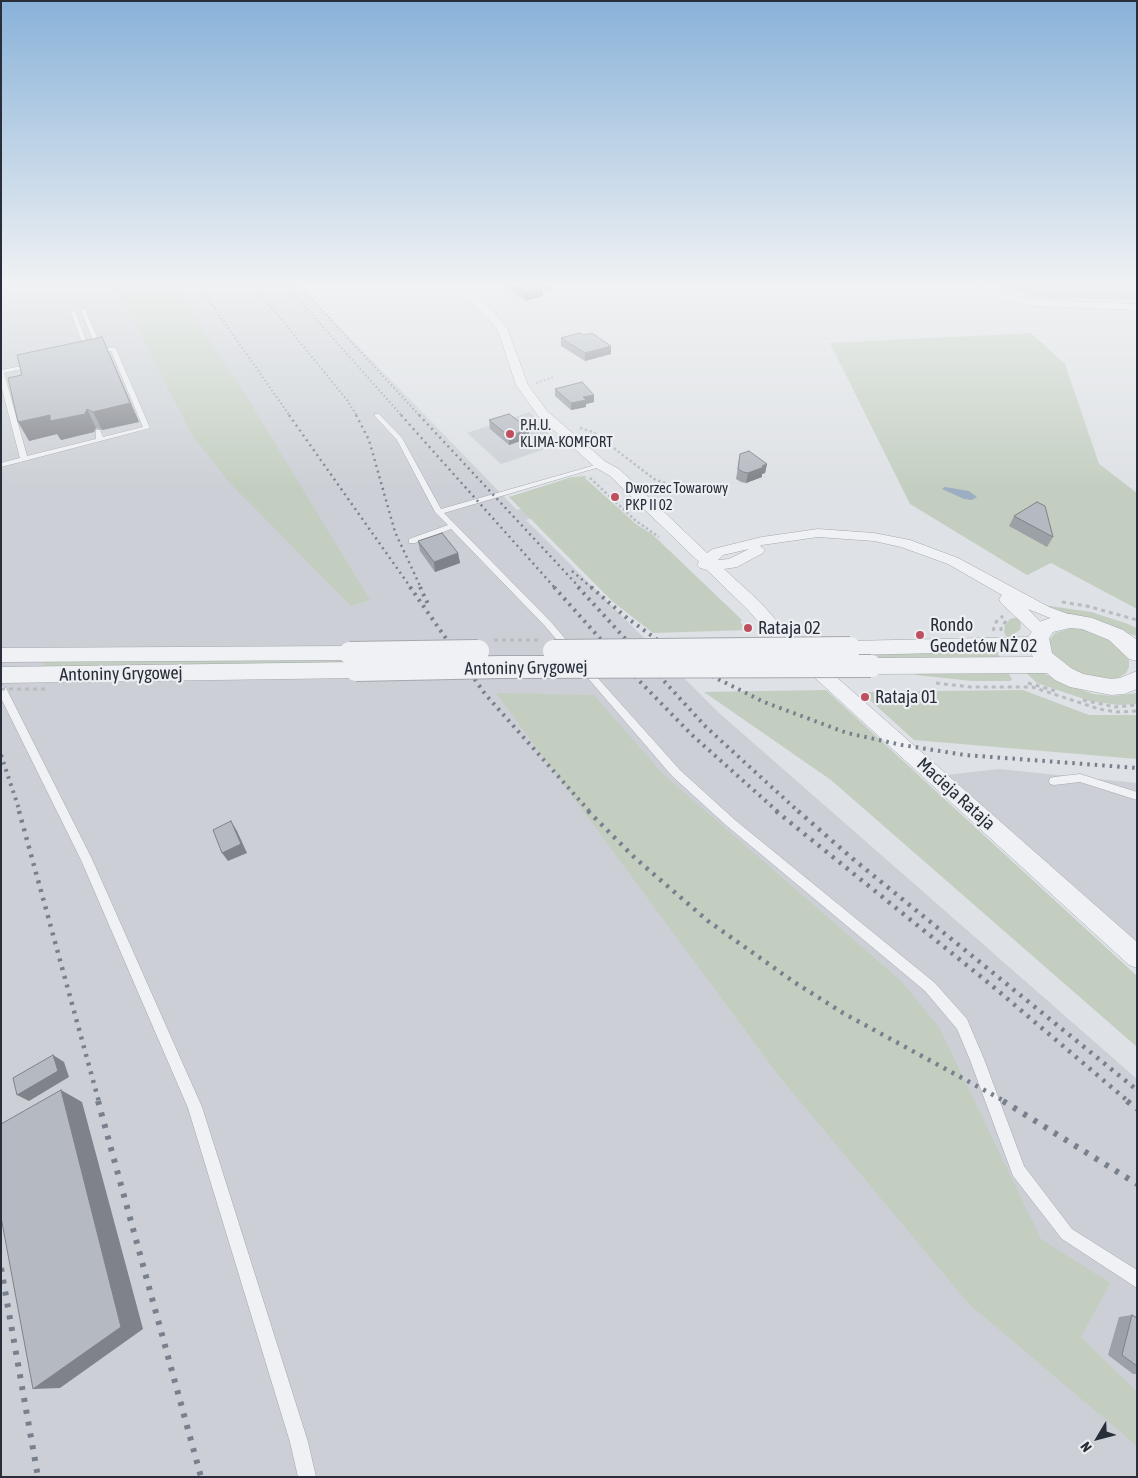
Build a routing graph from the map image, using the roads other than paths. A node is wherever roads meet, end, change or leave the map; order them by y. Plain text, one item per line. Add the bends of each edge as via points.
1 (85, 351) edge
2 (100, 351) edge
3 (114, 351) edge
4 (511, 351) edge
5 (43, 363) edge
6 (1, 373) edge
7 (377, 415) dead end
8 (98, 432) dead end
9 (100, 440) junction
10 (24, 460) junction
11 (1, 465) edge
12 (601, 465) junction
13 (439, 512) junction
14 (453, 526) junction
15 (412, 541) dead end
16 (703, 566) junction
17 (966, 568) junction
18 (1070, 621) junction
19 (1039, 637) junction
20 (1134, 647) edge
21 (1, 655) edge
22 (353, 661) junction
23 (1051, 665) junction
24 (43, 673) junction
25 (1, 675) edge
26 (1137, 679) edge
27 (1, 688) edge
28 (1054, 781) dead end
29 (1137, 796) edge
30 (1137, 957) edge
31 (1137, 1280) edge
32 (307, 1477) edge

1 - 2 lane via 86,354
3 - 9 lane via 147,428
4 - 12 street, Macieja Rataja via 524,387 543,414
5 - 6 lane
6 - 10 lane
7 - 13 lane via 400,438
8 - 9 lane
9 - 10 lane
10 - 11 lane
12 - 13 lane
12 - 16 street, Macieja Rataja via 614,472
13 - 14 lane
14 - 15 lane
14 - 31 lane via 548,624 609,699 676,773 731,823 930,987 962,1024 1018,1171 1067,1234
16 - 17 street via 732,564 766,546 799,535 842,533 906,543
16 - 30 street, Macieja Rataja via 742,610 775,631
17 - 18 street via 1043,611
17 - 19 street via 1006,598
18 - 19 street via 1046,627
18 - 20 street via 1101,628
19 - 22 street, Antoniny Grygowej, bridge via 850,648
19 - 23 street via 1044,658
21 - 24 street, Antoniny Grygowej
22 - 23 street, Antoniny Grygowej, bridge via 511,667
22 - 24 street, Antoniny Grygowej
23 - 26 street via 1063,674 1095,686 1124,686
24 - 25 street, Antoniny Grygowej
27 - 32 lane via 74,832 194,1107 300,1442
28 - 29 lane via 1080,778

